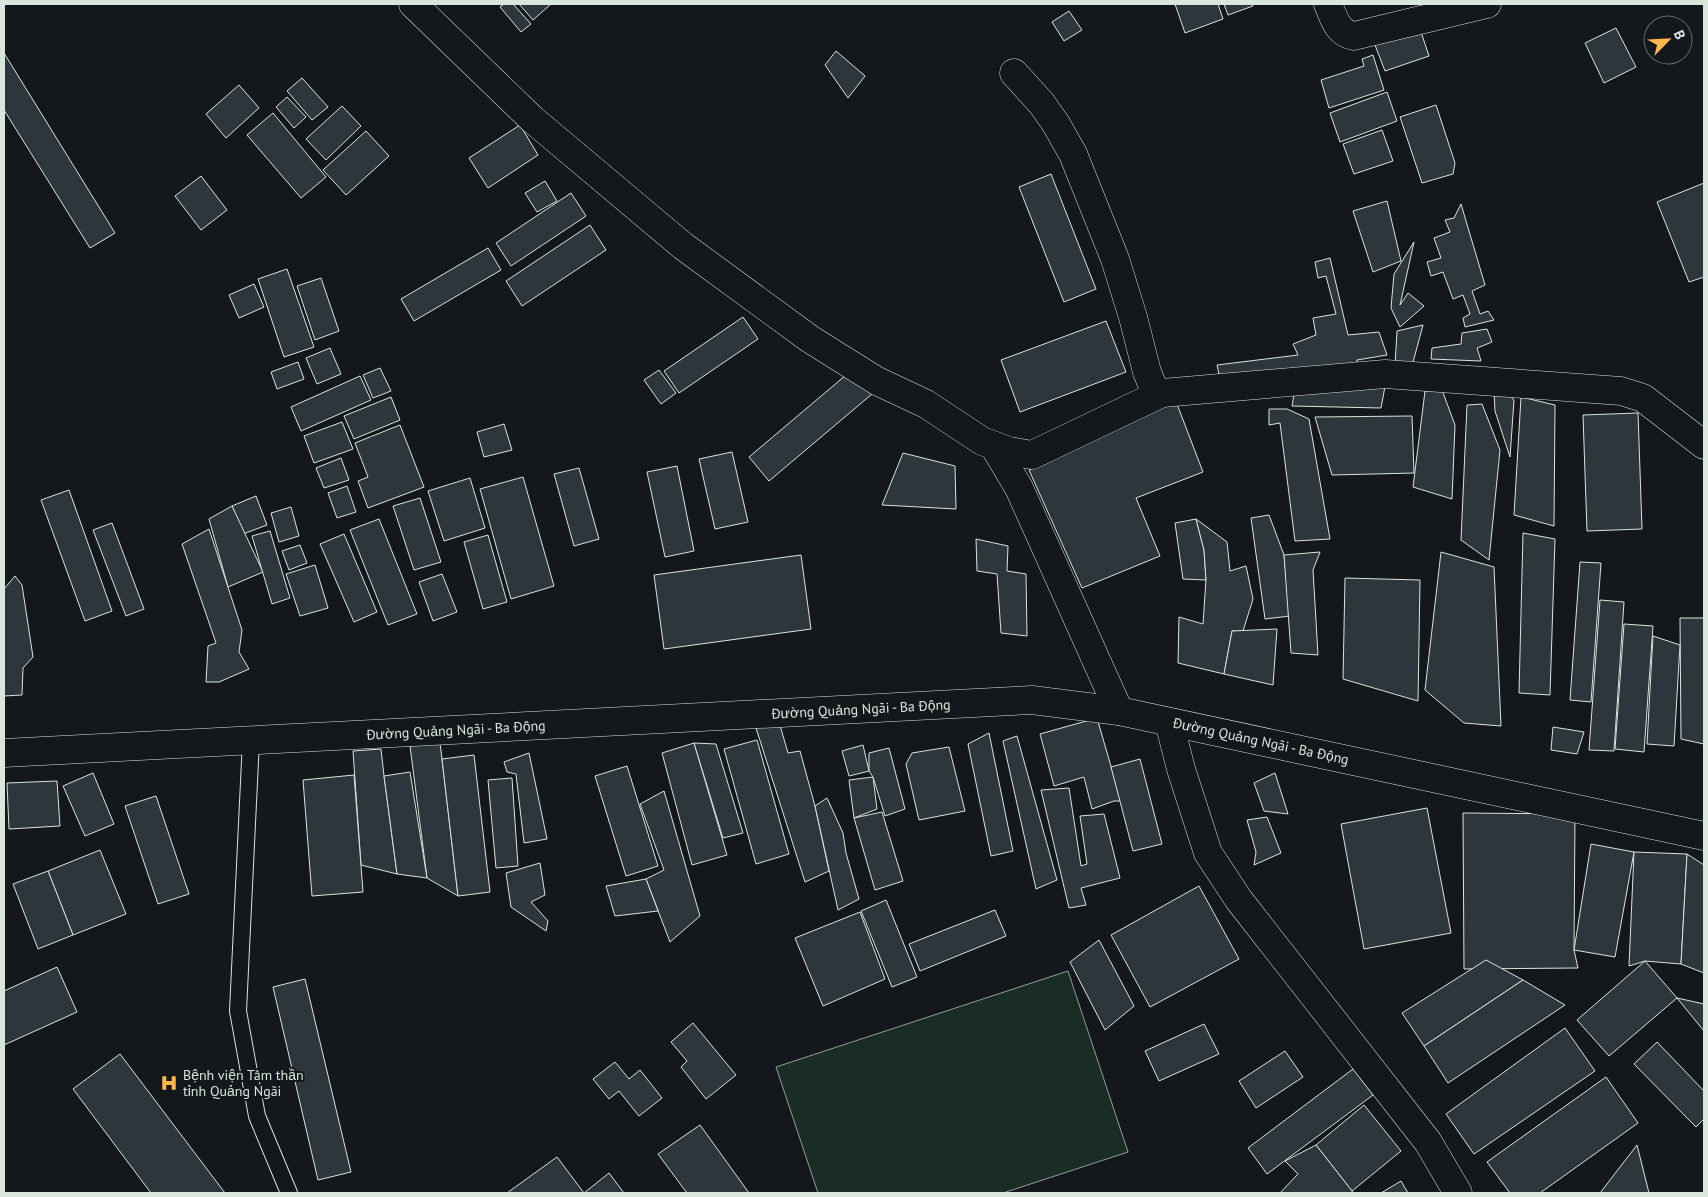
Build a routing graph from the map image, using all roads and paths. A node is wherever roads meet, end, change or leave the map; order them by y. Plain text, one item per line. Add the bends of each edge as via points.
1 (1328, 4) edge
2 (1484, 4) edge
3 (427, 10) edge
4 (1014, 73) dead end
5 (1162, 393) junction
6 (1704, 445) edge
7 (994, 446) junction
8 (1119, 711) junction
9 (1169, 722) junction
10 (251, 740) junction
11 (4, 753) edge
12 (1704, 836) edge
13 (289, 1193) edge
14 (1458, 1193) edge

1 - 2 street via 1340,28 1354,36
3 - 7 street via 532,119 683,246 810,340
4 - 5 street via 1052,117 1073,154 1115,259 1147,372 1154,389
5 - 6 street via 1385,374 1621,391 1643,398
5 - 7 street via 1032,455
7 - 8 street via 1019,488
8 - 9 street, Đường Quảng Ngãi - Ba Động
8 - 10 street, Đường Quảng Ngãi - Ba Động via 1032,700
9 - 12 street, Đường Quảng Ngãi - Ba Động
9 - 14 street via 1208,853 1239,900 1428,1142
10 - 11 street, Đường Quảng Ngãi - Ba Động
10 - 13 lane via 238,1011 257,1116

